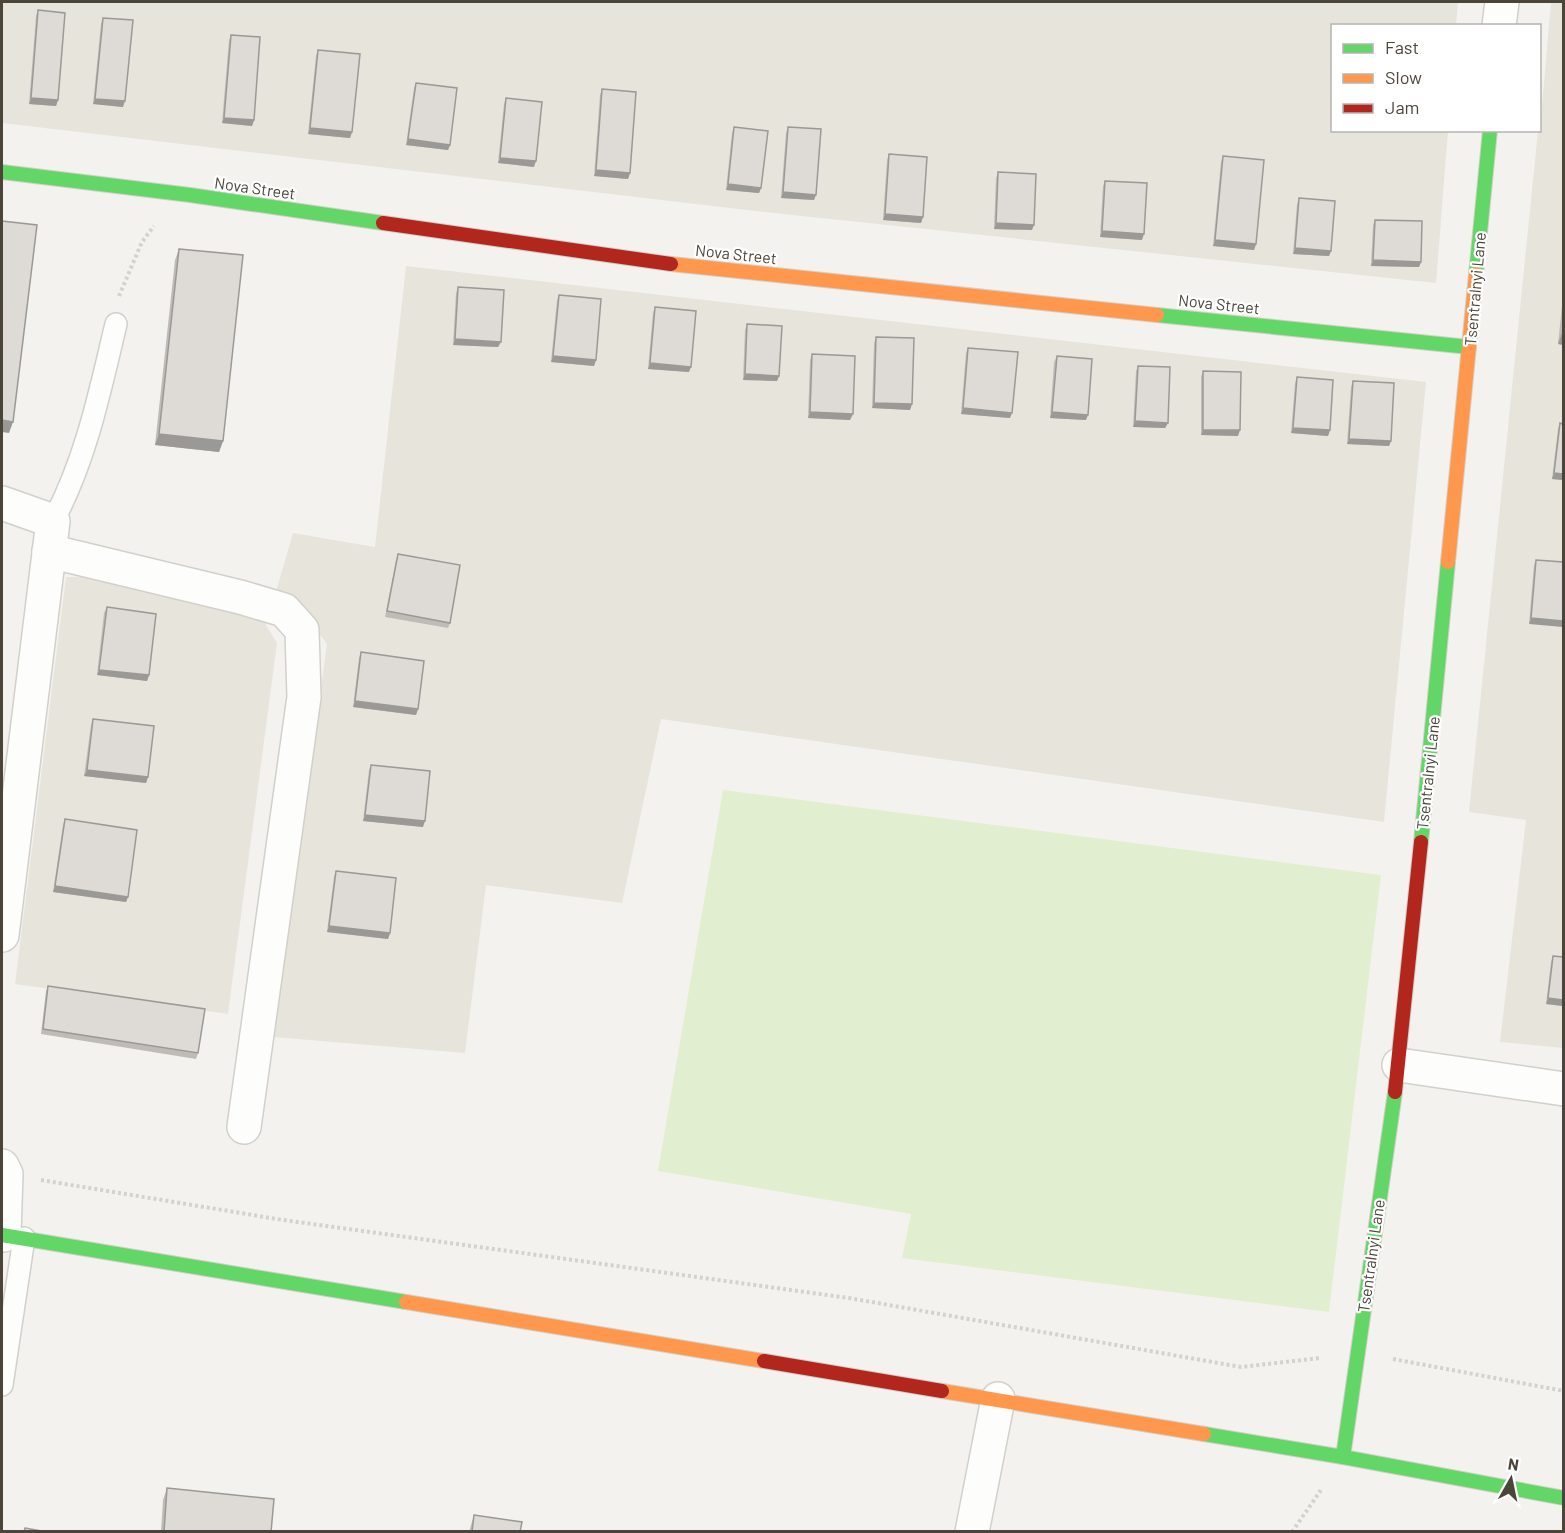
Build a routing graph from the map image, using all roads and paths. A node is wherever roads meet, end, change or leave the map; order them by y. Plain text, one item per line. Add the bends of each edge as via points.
1 (1502, 2) edge
2 (1500, 24) edge
3 (1490, 132) edge
4 (2, 172) edge
5 (190, 195) junction
6 (116, 324) joint
7 (1469, 347) junction
8 (2, 502) edge
9 (51, 536) junction
10 (2, 935) edge
11 (1399, 1065) junction
12 (1563, 1089) edge
13 (243, 1127) dead end
14 (4, 1170) edge
15 (10, 1236) edge
16 (1330, 1357) dead end
17 (1385, 1358) dead end
18 (2, 1385) edge
19 (1563, 1391) edge
20 (998, 1399) junction
21 (1343, 1457) junction
22 (1563, 1498) edge
23 (972, 1532) edge
24 (1292, 1532) edge

1 - 2 street
3 - 7 street, Tsentralnyi Lane
4 - 5 street, Nova Street
5 - 6 path via 165,213 142,242 120,294
5 - 7 street, Nova Street via 677,265
6 - 9 lane via 93,421
7 - 11 street, Tsentralnyi Lane
8 - 9 street
9 - 10 street
9 - 13 street via 284,610 302,630 304,697
11 - 12 street
11 - 21 street, Tsentralnyi Lane
14 - 15 street
14 - 16 path via 283,1220 849,1298 1240,1367
15 - 18 lane
15 - 20 street
17 - 19 path
20 - 21 street
20 - 23 street
21 - 22 street
21 - 24 path

